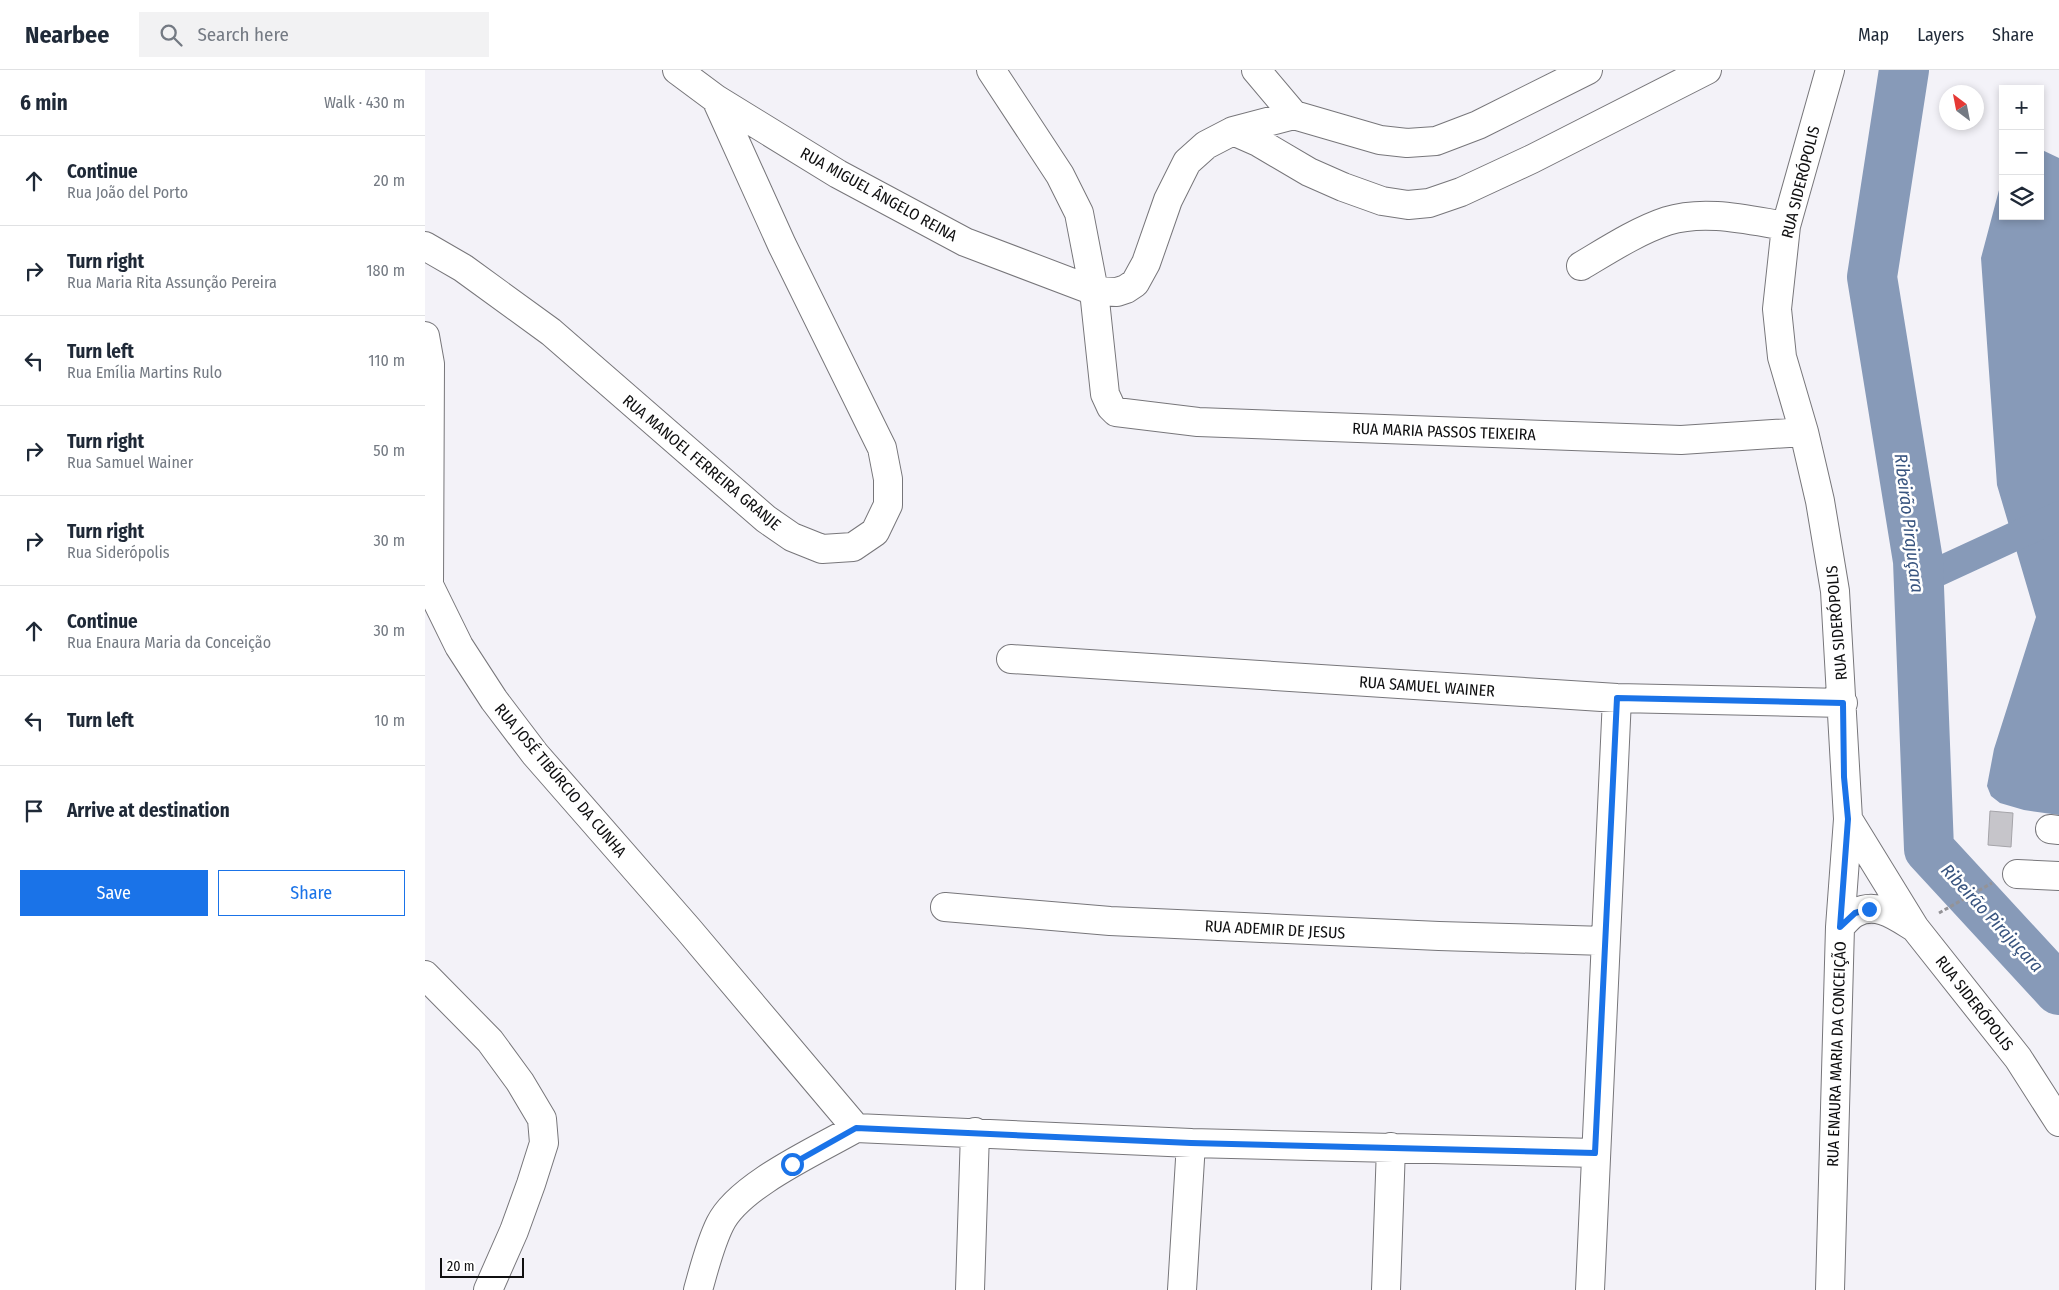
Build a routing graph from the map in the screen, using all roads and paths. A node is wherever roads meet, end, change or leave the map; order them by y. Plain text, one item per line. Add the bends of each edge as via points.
1 (677, 70) edge
2 (991, 70) edge
3 (1256, 70) edge
4 (1588, 70) edge
5 (1707, 70) edge
6 (1830, 70) edge
7 (716, 99) junction
8 (1294, 115) junction
9 (1233, 131) junction
10 (1786, 226) junction
11 (425, 246) edge
12 (1581, 266) dead end
13 (1094, 292) junction
14 (425, 336) edge
15 (1805, 432) junction
16 (429, 585) junction
17 (425, 615) edge
18 (1011, 659) dead end
19 (1617, 698) junction
20 (1843, 703) junction
21 (1848, 819) junction
22 (2008, 876) joint
23 (2059, 876) edge
24 (945, 906) dead end
25 (1945, 909) dead end
26 (1840, 927) junction
27 (1915, 928) junction
28 (1605, 941) junction
29 (425, 975) edge
30 (2059, 1122) edge
31 (856, 1128) junction
32 (975, 1132) junction
33 (1191, 1143) junction
34 (1391, 1148) junction
35 (1595, 1153) junction
36 (488, 1290) edge
37 (698, 1290) edge
38 (970, 1290) edge
39 (1181, 1290) edge
40 (1386, 1290) edge
41 (1589, 1290) edge
42 (1830, 1290) edge

1 - 7 street, RUA MIGUEL ÂNGELO REINA
2 - 13 street via 1060,175 1079,214
3 - 8 street
4 - 8 street via 1478,126 1436,142 1380,140
5 - 9 street via 1461,192 1408,205 1382,201 1343,187
6 - 10 street, RUA SIDERÓPOLIS
7 - 11 street, RUA MANOEL FERREIRA GRANJE via 782,245 881,448 888,479 888,505 875,532 853,547 822,549 792,537 766,519 551,332 463,268
7 - 13 street, RUA MIGUEL ÂNGELO REINA via 838,174 965,242
8 - 9 street
9 - 13 street via 1207,145 1187,162 1135,283 1117,292
10 - 12 street via 1712,216 1667,221
10 - 15 street, RUA SIDERÓPOLIS via 1777,309 1782,357
13 - 15 street, RUA MARIA PASSOS TEIXEIRA via 1103,384 1116,412 1198,422 1681,440
14 - 16 street, RUA JOSÉ TIBÚRCIO DA CUNHA via 430,364
15 - 20 street, RUA SIDERÓPOLIS via 1835,591
16 - 17 street
16 - 31 street, RUA JOSÉ TIBÚRCIO DA CUNHA via 459,646 535,754
18 - 19 street, RUA SAMUEL WAINER
19 - 20 street, RUA SAMUEL WAINER
19 - 28 street
20 - 21 street, RUA SIDERÓPOLIS
21 - 26 street, RUA ENAURA MARIA DA CONCEIÇÃO
21 - 27 street, RUA SIDERÓPOLIS
22 - 23 street
22 - 25 path
24 - 28 street, RUA ADEMIR DE JESUS via 1110,921
26 - 27 street via 1855,913 1869,909 1887,910
26 - 42 street, RUA ENAURA MARIA DA CONCEIÇÃO
27 - 30 street, RUA SIDERÓPOLIS via 2019,1058
28 - 35 street
29 - 36 street via 490,1041 520,1082 541,1119 544,1143 514,1232
31 - 32 street
31 - 37 street via 748,1192 732,1207 720,1224
32 - 33 street
32 - 38 street
33 - 34 street
33 - 39 street
34 - 35 street
34 - 40 street
35 - 41 street

